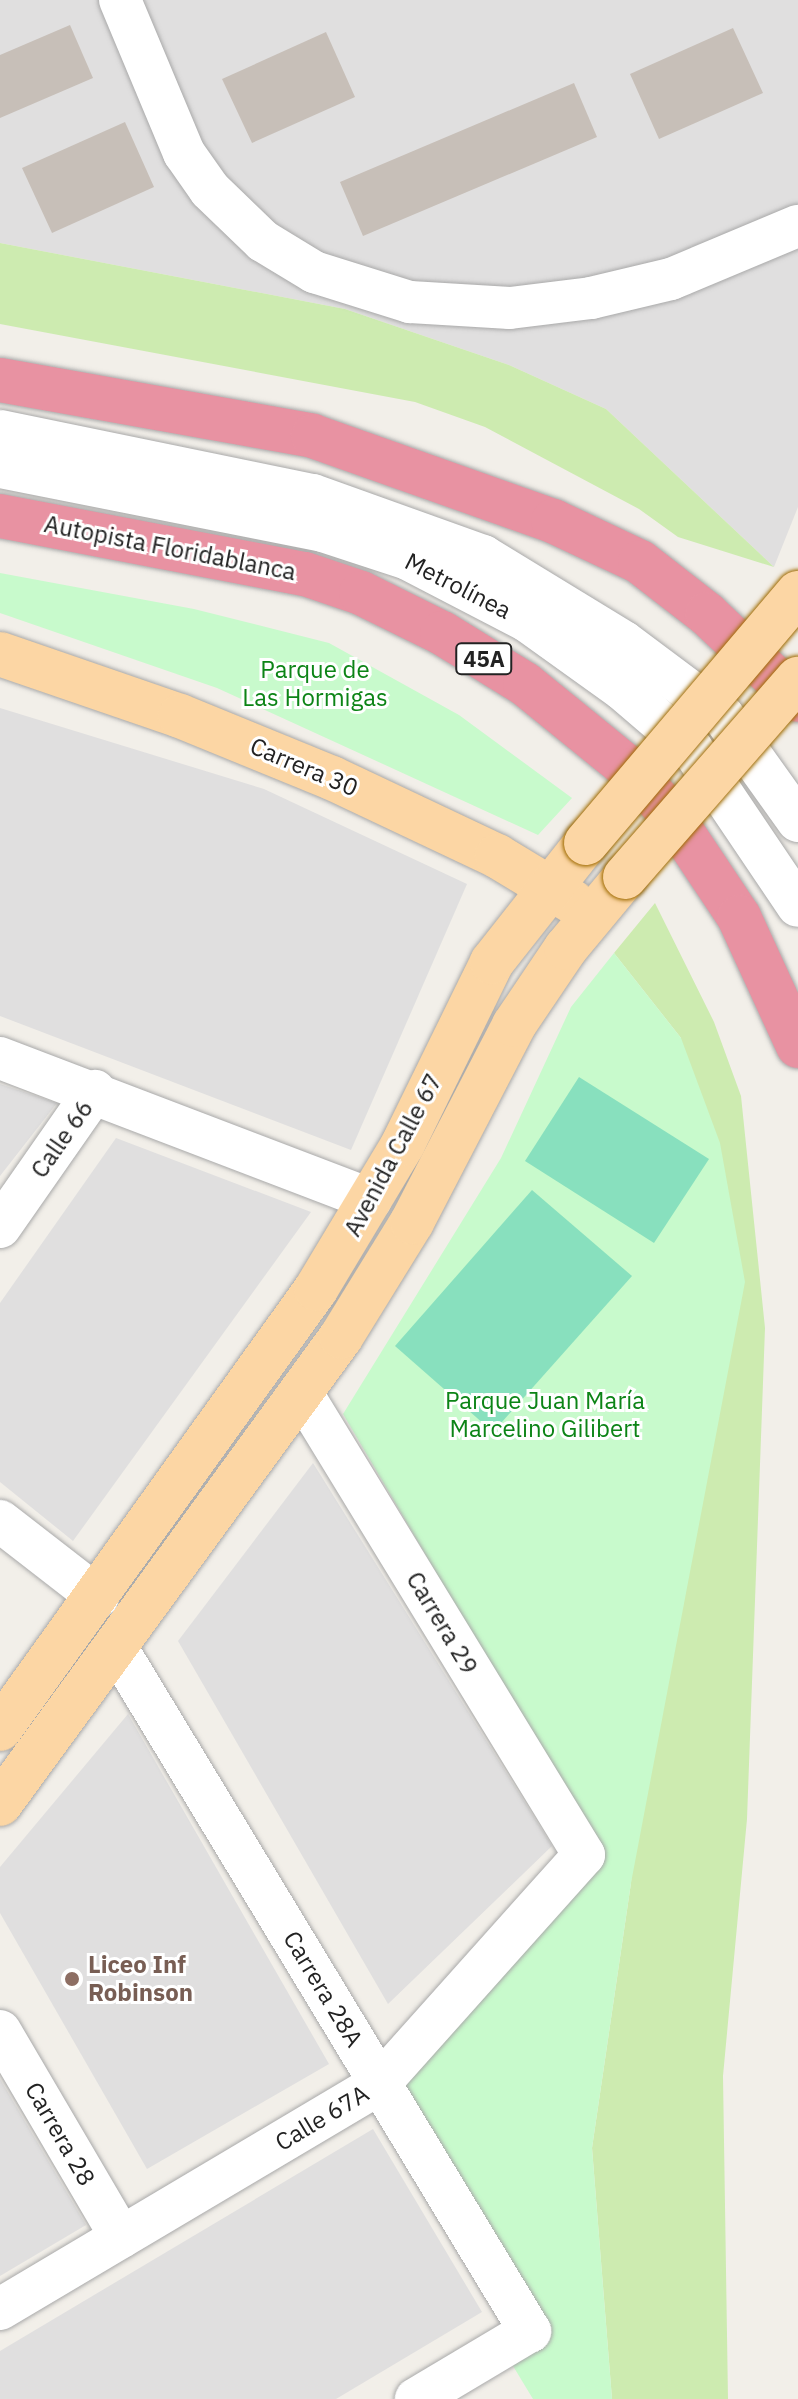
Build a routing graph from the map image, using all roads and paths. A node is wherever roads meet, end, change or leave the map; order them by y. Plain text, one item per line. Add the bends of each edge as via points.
1 (120, 0) edge
2 (798, 226) edge
3 (0, 380) edge
4 (0, 431) edge
5 (0, 467) edge
6 (0, 516) edge
7 (798, 593) edge
8 (0, 654) edge
9 (798, 679) edge
10 (798, 700) edge
11 (798, 821) edge
12 (549, 888) junction
13 (798, 906) edge
14 (593, 915) junction
15 (798, 1046) edge
16 (0, 1058) edge
17 (95, 1091) junction
18 (371, 1200) junction
19 (0, 1227) edge
20 (301, 1392) junction
21 (0, 1521) edge
22 (98, 1597) junction
23 (116, 1647) junction
24 (0, 1729) edge
25 (0, 1804) edge
26 (584, 1855) joint
27 (0, 2031) edge
28 (380, 2083) junction
29 (121, 2237) junction
30 (0, 2309) edge
31 (416, 2399) edge

1 - 2 street via 184,153 210,190 263,241 314,272 410,302 510,308 591,298 671,279
3 - 10 highway via 313,436 553,521 640,562 707,614
4 - 11 street, Metrolínea via 313,495 483,556 547,591 723,716
5 - 13 street, Metrolínea via 323,531 408,559 527,621 622,689 692,749
6 - 15 highway, Autopista Floridablanca / 45A via 305,574 361,593 442,633 525,684 631,770 669,812 739,917
7 - 12 main road, Avenida Calle 67, bridge
8 - 12 main road, Carrera 30 via 180,716 319,772 497,856
9 - 14 main road, Avenida Calle 67, bridge
12 - 14 main road, Carrera 30
12 - 18 main road, Avenida Calle 67 via 478,985
14 - 20 main road, Avenida Calle 67 via 514,1025 412,1222
16 - 17 street
17 - 18 street
17 - 19 street, Calle 66
18 - 22 main road, Avenida Calle 67 via 277,1347
20 - 23 main road, Avenida Calle 67
20 - 26 street, Carrera 29
21 - 22 street
22 - 24 main road, Avenida Calle 67
23 - 25 main road, Avenida Calle 67
23 - 28 street, Carrera 28A
26 - 28 street, Calle 67A
27 - 29 street, Carrera 28
28 - 29 street, Calle 67A
28 - 31 street, Carrera 28A via 530,2331
29 - 30 street, Calle 67A

